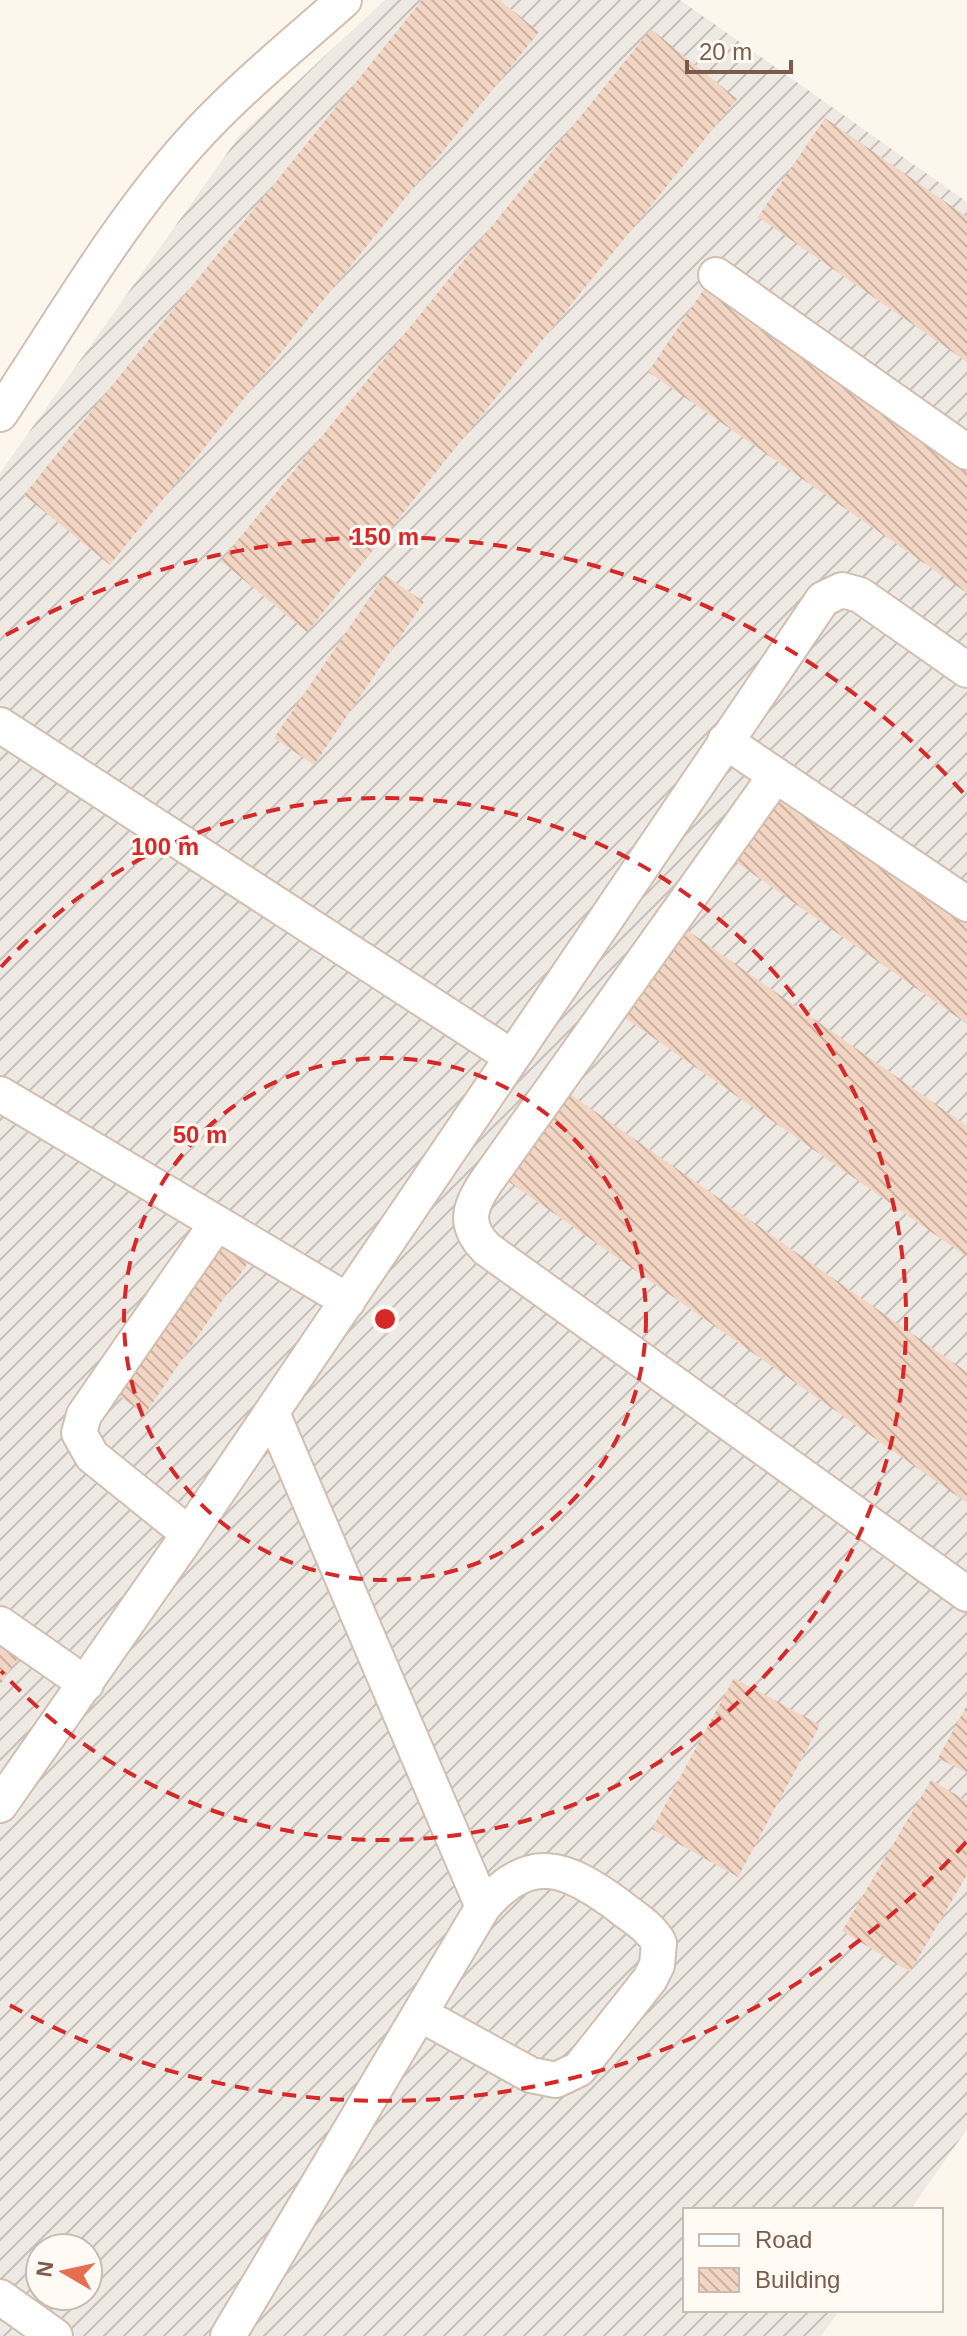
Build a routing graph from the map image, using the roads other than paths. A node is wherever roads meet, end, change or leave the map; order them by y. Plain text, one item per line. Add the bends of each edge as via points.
1 (344, 0) edge
2 (716, 275) dead end
3 (0, 414) edge
4 (967, 452) edge
5 (967, 670) edge
6 (0, 725) edge
7 (725, 741) junction
8 (776, 775) junction
9 (967, 904) edge
10 (512, 1057) junction
11 (0, 1094) edge
12 (217, 1223) junction
13 (348, 1301) junction
14 (272, 1413) junction
15 (189, 1534) junction
16 (967, 1594) edge
17 (0, 1624) edge
18 (86, 1684) junction
19 (3, 1796) edge
20 (483, 1907) junction
21 (420, 2014) junction
22 (0, 2297) edge
23 (55, 2336) edge
24 (228, 2336) edge

1 - 3 street via 188,145 136,211
2 - 4 street
5 - 7 street via 860,595 833,592 810,615
6 - 10 street
7 - 8 street
7 - 10 street
8 - 9 street
8 - 16 street via 486,1182 471,1205 470,1226 487,1249
10 - 13 street
11 - 12 street
12 - 13 street
12 - 15 street via 84,1415 79,1433 92,1456
13 - 14 street
14 - 15 street
14 - 20 street
15 - 18 street
17 - 18 street
18 - 19 street
20 - 21 street
20 - 21 street via 501,1886 521,1874 567,1873 654,1934 659,1943 657,1965 579,2069 556,2080 531,2075
21 - 24 street
22 - 23 street

